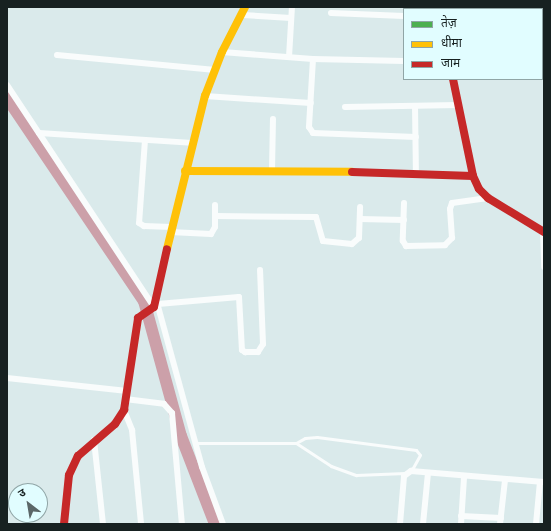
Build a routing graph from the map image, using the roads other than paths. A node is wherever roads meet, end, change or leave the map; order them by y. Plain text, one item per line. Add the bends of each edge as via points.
1 (292, 7) edge
2 (244, 11) edge
3 (331, 13) dead end
4 (403, 16) edge
5 (291, 18) junction
6 (222, 52) junction
7 (57, 55) dead end
8 (289, 57) junction
9 (313, 59) junction
10 (403, 61) edge
11 (215, 70) junction
12 (453, 80) edge
13 (7, 85) edge
14 (205, 96) junction
15 (311, 103) junction
16 (458, 105) junction
17 (415, 106) junction
18 (345, 107) dead end
19 (273, 119) dead end
20 (39, 133) junction
21 (416, 137) junction
22 (145, 140) junction
23 (192, 143) junction
24 (272, 170) junction
25 (185, 171) junction
26 (416, 174) junction
27 (473, 176) junction
28 (488, 198) junction
29 (404, 203) dead end
30 (215, 205) dead end
31 (360, 207) dead end
32 (215, 216) junction
33 (360, 219) junction
34 (404, 220) junction
35 (171, 230) junction
36 (544, 232) edge
37 (544, 267) edge
38 (260, 270) dead end
39 (152, 306) junction
40 (7, 378) edge
41 (126, 395) junction
42 (124, 410) junction
43 (94, 440) junction
44 (196, 443) junction
45 (296, 443) junction
46 (409, 472) junction
47 (428, 473) junction
48 (464, 476) junction
49 (505, 480) junction
50 (542, 482) edge
51 (461, 516) junction
52 (500, 521) edge
53 (64, 524) edge
54 (103, 524) edge
55 (141, 524) edge
56 (182, 524) edge
57 (223, 524) edge
58 (400, 524) edge
59 (423, 524) edge
60 (461, 524) edge
61 (536, 524) edge

1 - 5 street
2 - 5 street
2 - 6 street
3 - 4 street
5 - 8 street
6 - 8 street
6 - 11 street
7 - 11 street
8 - 9 street
9 - 10 street
9 - 15 street
11 - 14 street
12 - 16 street
13 - 20 street
14 - 15 street
14 - 23 street
15 - 21 street via 309,127 313,133
16 - 17 street
16 - 27 street
17 - 18 street
17 - 21 street
19 - 24 street
20 - 22 street
20 - 39 street
21 - 26 street
22 - 23 street
22 - 35 street via 139,223
23 - 25 street
24 - 25 street
24 - 26 street
25 - 35 street
26 - 27 street
27 - 28 street via 479,189
28 - 34 street via 452,203 452,238 448,244 406,246 403,241
28 - 36 street
29 - 34 street
30 - 32 street
31 - 33 street
32 - 33 street via 316,217 323,242 352,244 359,238
32 - 35 street via 212,234
33 - 34 street
35 - 39 street
36 - 37 street
38 - 39 street via 263,344 258,352 242,350 239,297
39 - 41 street via 138,318
39 - 44 street
40 - 41 street
41 - 42 street
41 - 56 street via 164,404 172,413
42 - 43 street via 115,424
42 - 55 street via 132,430
43 - 53 street via 78,456 69,475
43 - 54 street
44 - 45 lane
44 - 57 street
45 - 46 lane via 332,466 352,474 374,476
45 - 46 lane via 305,438 317,437 416,450 420,455
46 - 47 street
46 - 58 street via 404,476
47 - 48 street
47 - 59 street
48 - 49 street
48 - 51 street
49 - 50 street
49 - 52 street
50 - 61 street
51 - 52 street
51 - 60 street

